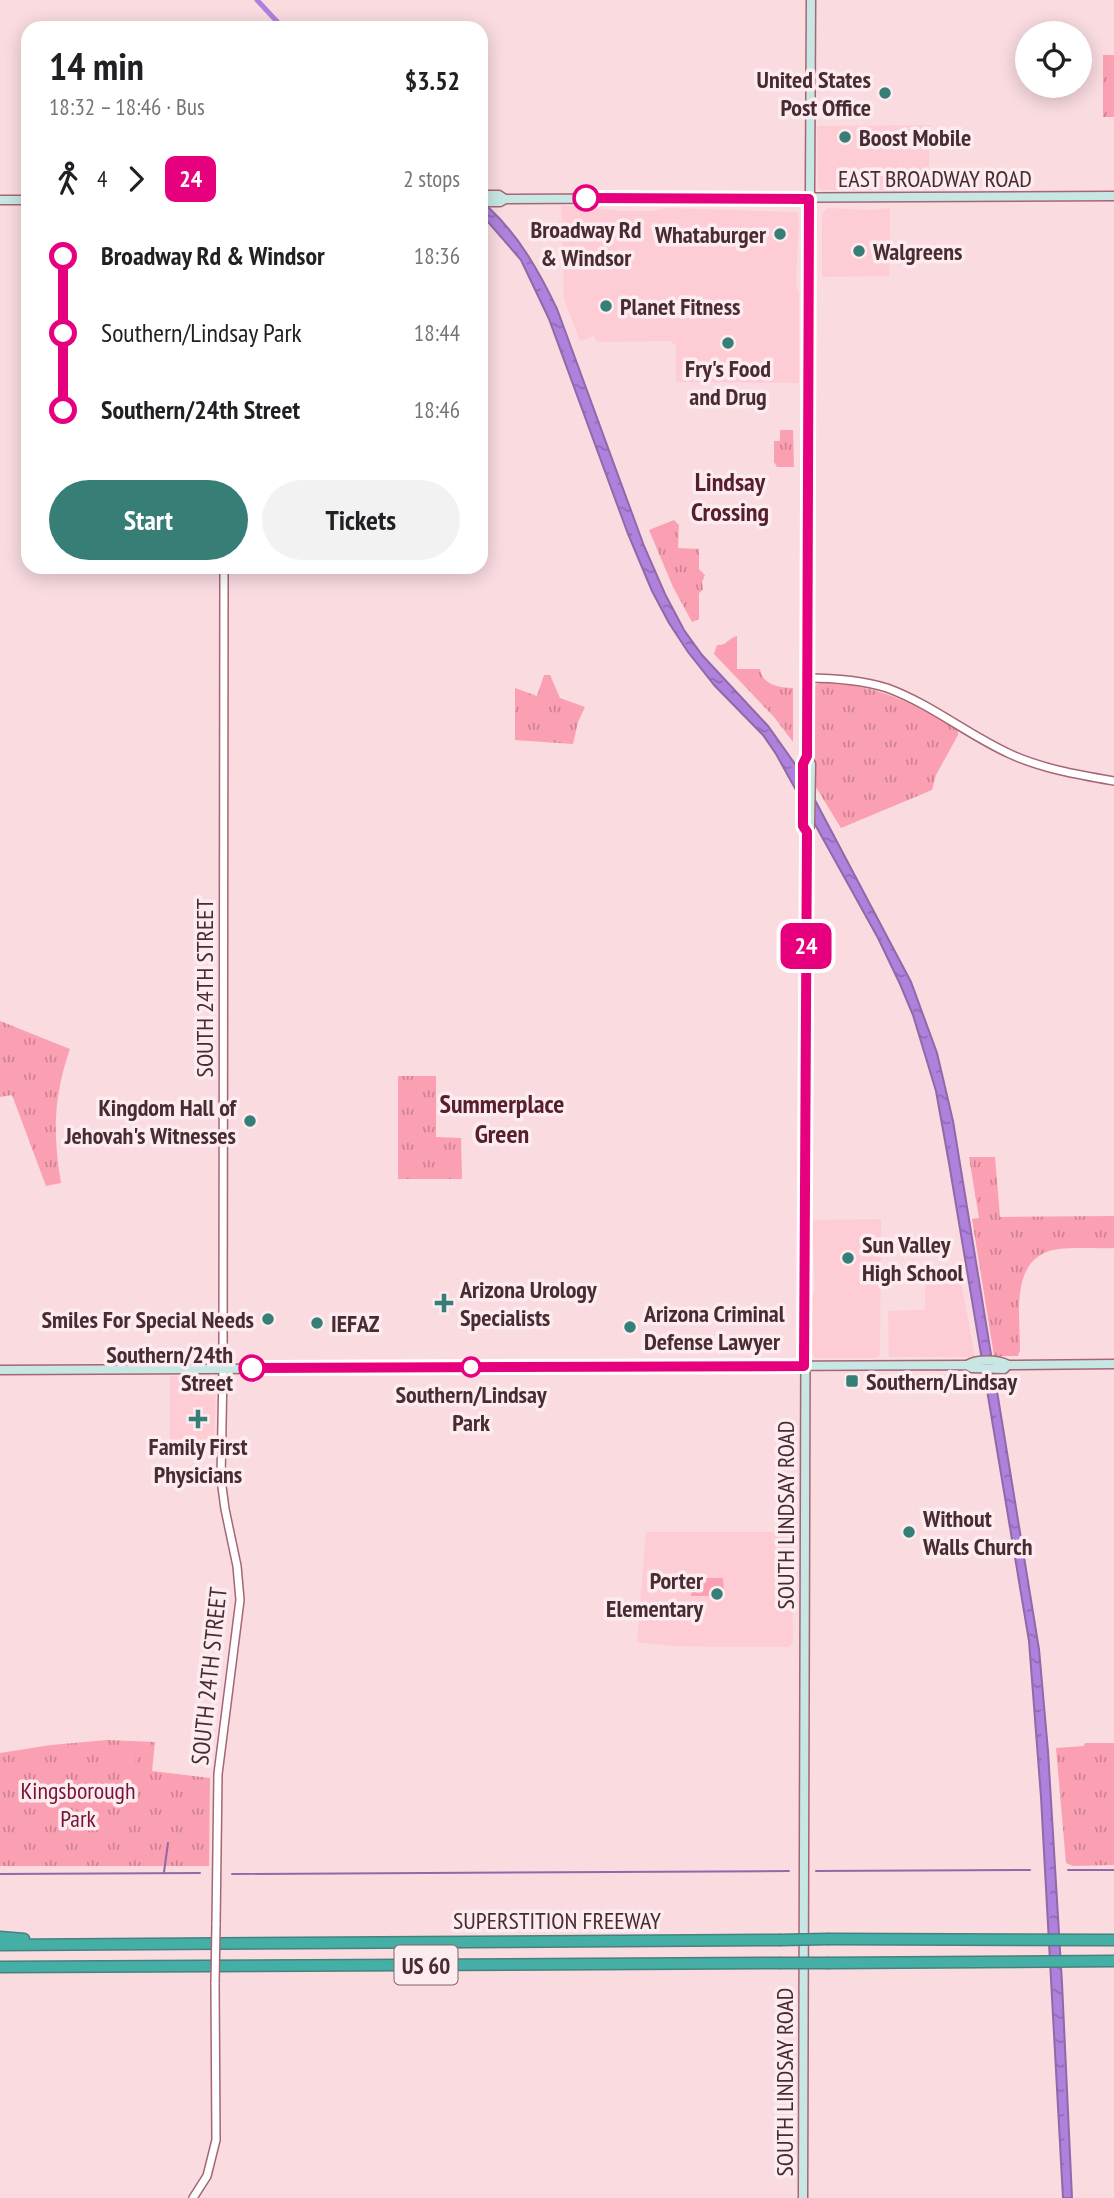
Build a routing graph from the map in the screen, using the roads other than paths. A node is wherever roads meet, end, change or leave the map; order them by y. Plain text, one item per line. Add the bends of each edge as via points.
1 (811, 0) edge
2 (488, 195) edge
3 (1114, 196) edge
4 (505, 199) junction
5 (809, 199) junction
6 (0, 200) edge
7 (21, 200) edge
8 (488, 202) edge
9 (224, 574) edge
10 (807, 678) junction
11 (807, 756) junction
12 (1114, 781) edge
13 (807, 832) junction
14 (1114, 1364) edge
15 (804, 1366) junction
16 (223, 1368) junction
17 (0, 1370) edge
18 (0, 1937) edge
19 (1114, 1940) edge
20 (97, 1944) junction
21 (0, 1945) edge
22 (1114, 1961) edge
23 (0, 1967) edge
24 (25, 1967) junction
25 (0, 1973) edge
26 (192, 2198) edge
27 (803, 2198) edge

1 - 5 main road, SOUTH LINDSAY ROAD
2 - 4 main road, EAST BROADWAY ROAD
3 - 5 main road, EAST BROADWAY ROAD
4 - 5 main road, EAST BROADWAY ROAD
4 - 8 main road, EAST BROADWAY ROAD
5 - 10 main road, SOUTH LINDSAY ROAD
6 - 7 main road
9 - 16 street, SOUTH 24TH STREET
10 - 11 main road, SOUTH LINDSAY ROAD
10 - 12 street via 845,679 886,688 1022,759
11 - 13 main road, SOUTH LINDSAY ROAD via 811,764
11 - 13 main road, SOUTH LINDSAY ROAD via 803,764 803,826
13 - 15 main road, SOUTH LINDSAY ROAD
14 - 15 main road
15 - 16 main road
15 - 27 main road, SOUTH LINDSAY ROAD
16 - 17 main road
16 - 26 street, SOUTH 24TH STREET, bridge via 221,1479 240,1600 218,1774 216,2140 207,2176
18 - 20 highway
19 - 20 highway, SUPERSTITION FREEWAY / US 60, bridge
20 - 21 highway, SUPERSTITION FREEWAY / US 60
22 - 24 highway, SUPERSTITION FREEWAY / US 60, bridge
23 - 24 highway, SUPERSTITION FREEWAY / US 60
24 - 25 highway

